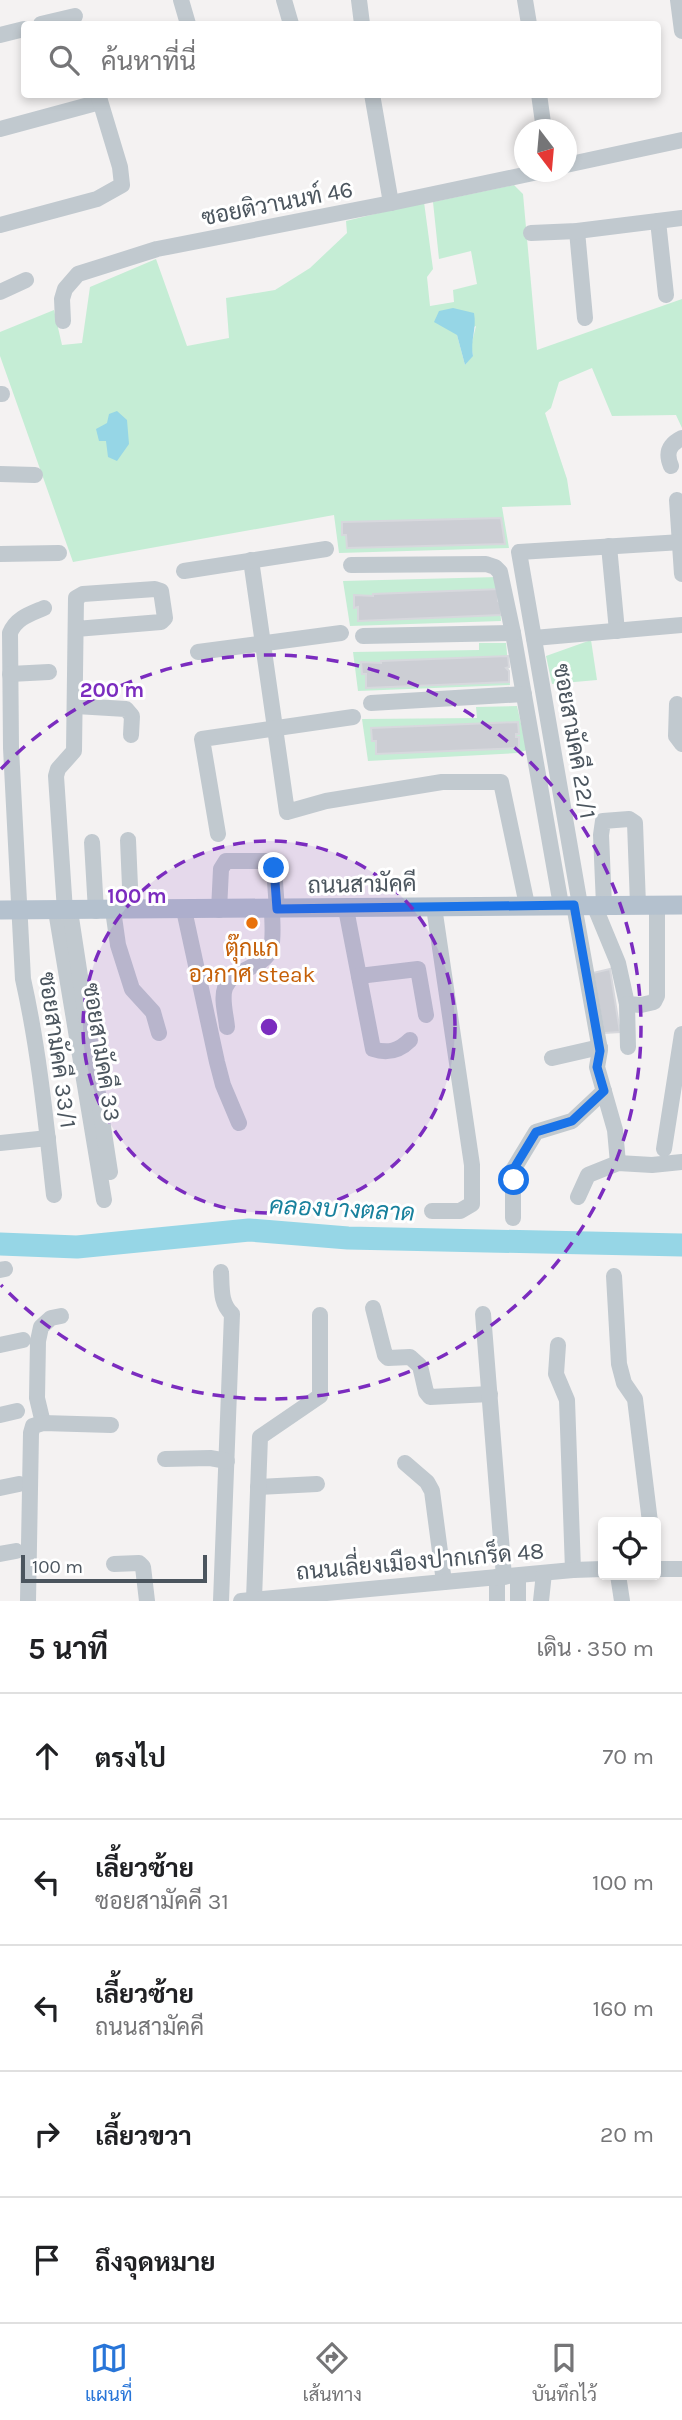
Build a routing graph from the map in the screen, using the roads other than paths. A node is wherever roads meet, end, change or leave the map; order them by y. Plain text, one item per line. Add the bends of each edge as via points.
1 (181, 0) edge
2 (284, 0) edge
3 (359, 0) edge
4 (525, 0) edge
5 (678, 0) edge
6 (75, 13) edge
7 (50, 21) edge
8 (187, 21) edge
9 (290, 21) edge
10 (362, 21) edge
11 (528, 21) edge
12 (21, 30) edge
13 (682, 31) edge
14 (0, 35) edge
15 (99, 98) edge
16 (373, 98) edge
17 (540, 98) edge
18 (542, 119) edge
19 (0, 129) edge
20 (682, 140) edge
21 (577, 163) edge
22 (514, 177) edge
23 (391, 203) junction
24 (682, 218) edge
25 (658, 221) junction
26 (0, 225) edge
27 (577, 231) junction
28 (531, 233) dead end
29 (26, 280) dead end
30 (0, 292) edge
31 (666, 295) dead end
32 (585, 318) dead end
33 (63, 321) dead end
34 (682, 438) edge
35 (671, 466) dead end
36 (0, 474) edge
37 (35, 475) dead end
38 (677, 500) dead end
39 (681, 542) edge
40 (609, 546) junction
41 (326, 548) dead end
42 (59, 553) dead end
43 (0, 554) edge
44 (251, 560) junction
45 (351, 565) dead end
46 (184, 571) dead end
47 (682, 574) edge
48 (44, 608) dead end
49 (682, 625) edge
50 (76, 629) junction
51 (617, 631) junction
52 (341, 633) dead end
53 (513, 633) junction
54 (363, 636) dead end
55 (534, 638) junction
56 (263, 643) junction
57 (198, 652) dead end
58 (50, 672) dead end
59 (10, 674) junction
60 (524, 694) junction
61 (371, 703) dead end
62 (677, 704) dead end
63 (76, 706) junction
64 (354, 716) dead end
65 (275, 728) junction
66 (131, 735) dead end
67 (682, 744) edge
68 (218, 834) dead end
69 (128, 840) dead end
70 (92, 842) dead end
71 (527, 905) junction
72 (583, 905) junction
73 (648, 905) junction
74 (682, 905) edge
75 (434, 907) junction
76 (275, 909) junction
77 (346, 909) junction
78 (21, 910) junction
79 (114, 910) junction
80 (184, 910) junction
81 (219, 910) junction
82 (0, 911) edge
83 (64, 911) junction
84 (359, 976) junction
85 (627, 1004) junction
86 (426, 1015) dead end
87 (227, 1027) dead end
88 (159, 1033) dead end
89 (682, 1034) edge
90 (410, 1040) dead end
91 (628, 1046) dead end
92 (600, 1047) junction
93 (552, 1058) dead end
94 (604, 1091) junction
95 (239, 1123) dead end
96 (48, 1139) junction
97 (0, 1143) edge
98 (664, 1149) dead end
99 (682, 1162) edge
100 (618, 1163) junction
101 (54, 1195) dead end
102 (578, 1197) dead end
103 (109, 1200) dead end
104 (432, 1211) dead end
105 (513, 1218) dead end
106 (221, 1272) dead end
107 (614, 1276) dead end
108 (373, 1308) dead end
109 (483, 1314) dead end
110 (320, 1315) dead end
111 (61, 1316) dead end
112 (23, 1340) dead end
113 (0, 1345) edge
114 (558, 1345) dead end
115 (490, 1394) junction
116 (17, 1411) dead end
117 (0, 1415) edge
118 (43, 1423) junction
119 (111, 1425) dead end
120 (165, 1459) dead end
121 (227, 1461) junction
122 (405, 1464) dead end
123 (19, 1484) dead end
124 (317, 1484) dead end
125 (258, 1487) junction
126 (0, 1488) edge
127 (649, 1517) edge
128 (114, 1564) dead end
129 (661, 1567) edge
130 (598, 1569) edge
131 (682, 1569) edge
132 (573, 1570) junction
133 (544, 1573) junction
134 (506, 1577) junction
135 (619, 1580) edge
136 (444, 1582) junction
137 (247, 1600) edge
138 (28, 1601) edge
139 (147, 1601) edge
140 (222, 1601) edge
141 (497, 1601) edge
142 (518, 1601) edge
143 (541, 1601) edge
144 (622, 1601) edge

1 - 8 street
2 - 9 street
3 - 10 street
4 - 11 street
5 - 13 street
6 - 7 street
12 - 14 street
15 - 19 street
15 - 26 street via 121,185 97,199
16 - 23 street
17 - 18 street
20 - 21 street
22 - 23 street, ซอยติวานนท์ 46
23 - 33 street, ซอยติวานนท์ 46 via 174,245 78,274 65,289
24 - 25 street
25 - 27 street
25 - 31 street
27 - 28 street
27 - 32 street
29 - 30 street
34 - 35 street via 672,443 668,452
36 - 37 street
38 - 39 street
39 - 40 street
39 - 47 street
40 - 51 street
40 - 55 street, ซอยสามัคคี 22/1 via 519,552
41 - 44 street
42 - 43 street
44 - 46 street
44 - 56 street
45 - 53 street via 495,567 500,572
48 - 59 street, ซอยสามัคคี 33/1 via 12,628
49 - 51 street
50 - 50 street via 79,595 161,592 165,618 161,622
50 - 63 street
51 - 55 street
52 - 56 street
53 - 54 street
53 - 60 street
55 - 72 street, ซอยสามัคคี 22/1
56 - 57 street
56 - 65 street
58 - 59 street
59 - 78 street, ซอยสามัคคี 33/1
60 - 61 street
60 - 72 street
62 - 67 street via 676,736
63 - 66 street via 126,709 132,716
63 - 83 street via 74,751 56,776
64 - 65 street
65 - 68 street via 202,739
65 - 71 street via 287,812 442,782 501,782
69 - 79 street
70 - 79 street
71 - 72 main road, ถนนสามัคคี
71 - 75 main road, ถนนสามัคคี
72 - 73 main road, ถนนสามัคคี
72 - 73 street via 603,821 629,819 635,823
72 - 85 street via 618,962
72 - 92 street
73 - 74 main road, ถนนสามัคคี
73 - 85 street via 656,1000
75 - 77 main road, ถนนสามัคคี
75 - 104 street via 472,1165 472,1204 460,1211
76 - 77 main road, ถนนสามัคคี
76 - 81 main road, ถนนสามัคคี
76 - 81 street via 274,868 268,861 226,861
76 - 87 street via 266,958 234,975 226,985
77 - 84 street
78 - 82 main road, ถนนสามัคคี
78 - 83 main road, ถนนสามัคคี
78 - 96 street, ซอยสามัคคี 33/1 via 23,979
79 - 80 main road, ถนนสามัคคี
79 - 83 main road, ถนนสามัคคี
79 - 88 street via 118,945 132,989 153,1012
80 - 81 main road, ถนนสามัคคี
80 - 95 street via 216,1062
83 - 103 street
84 - 86 street via 418,968
84 - 90 street via 373,1048 388,1052 401,1049
85 - 91 street
89 - 98 street
92 - 93 street
92 - 94 street via 597,1067
94 - 100 street
94 - 105 street via 572,1121 536,1132 513,1170
96 - 97 street
96 - 101 street, ซอยสามัคคี 33/1
99 - 100 street via 652,1166
100 - 102 street via 588,1175
106 - 121 street via 225,1308 232,1314
107 - 127 street via 619,1364 635,1399
108 - 115 street via 385,1355 410,1357 420,1366 430,1396
109 - 115 street
110 - 125 street via 320,1395 260,1437
111 - 118 street via 41,1326 37,1341 37,1398
112 - 113 street
114 - 132 street via 556,1374 567,1400
115 - 134 street
116 - 117 street
118 - 119 street
118 - 138 street via 33,1426 31,1433
120 - 121 street
121 - 140 street
122 - 136 street via 432,1491
123 - 126 street
124 - 125 street
125 - 137 street
128 - 139 street via 139,1563 143,1567
129 - 131 street
130 - 132 street, ถนนเลี่ยงเมืองปากเกร็ด 48
132 - 133 street, ถนนเลี่ยงเมืองปากเกร็ด 48
133 - 134 street, ถนนเลี่ยงเมืองปากเกร็ด 48
133 - 143 street
134 - 136 street, ถนนเลี่ยงเมืองปากเกร็ด 48
134 - 141 street
134 - 142 street
135 - 144 street
136 - 137 street, ถนนเลี่ยงเมืองปากเกร็ด 48

